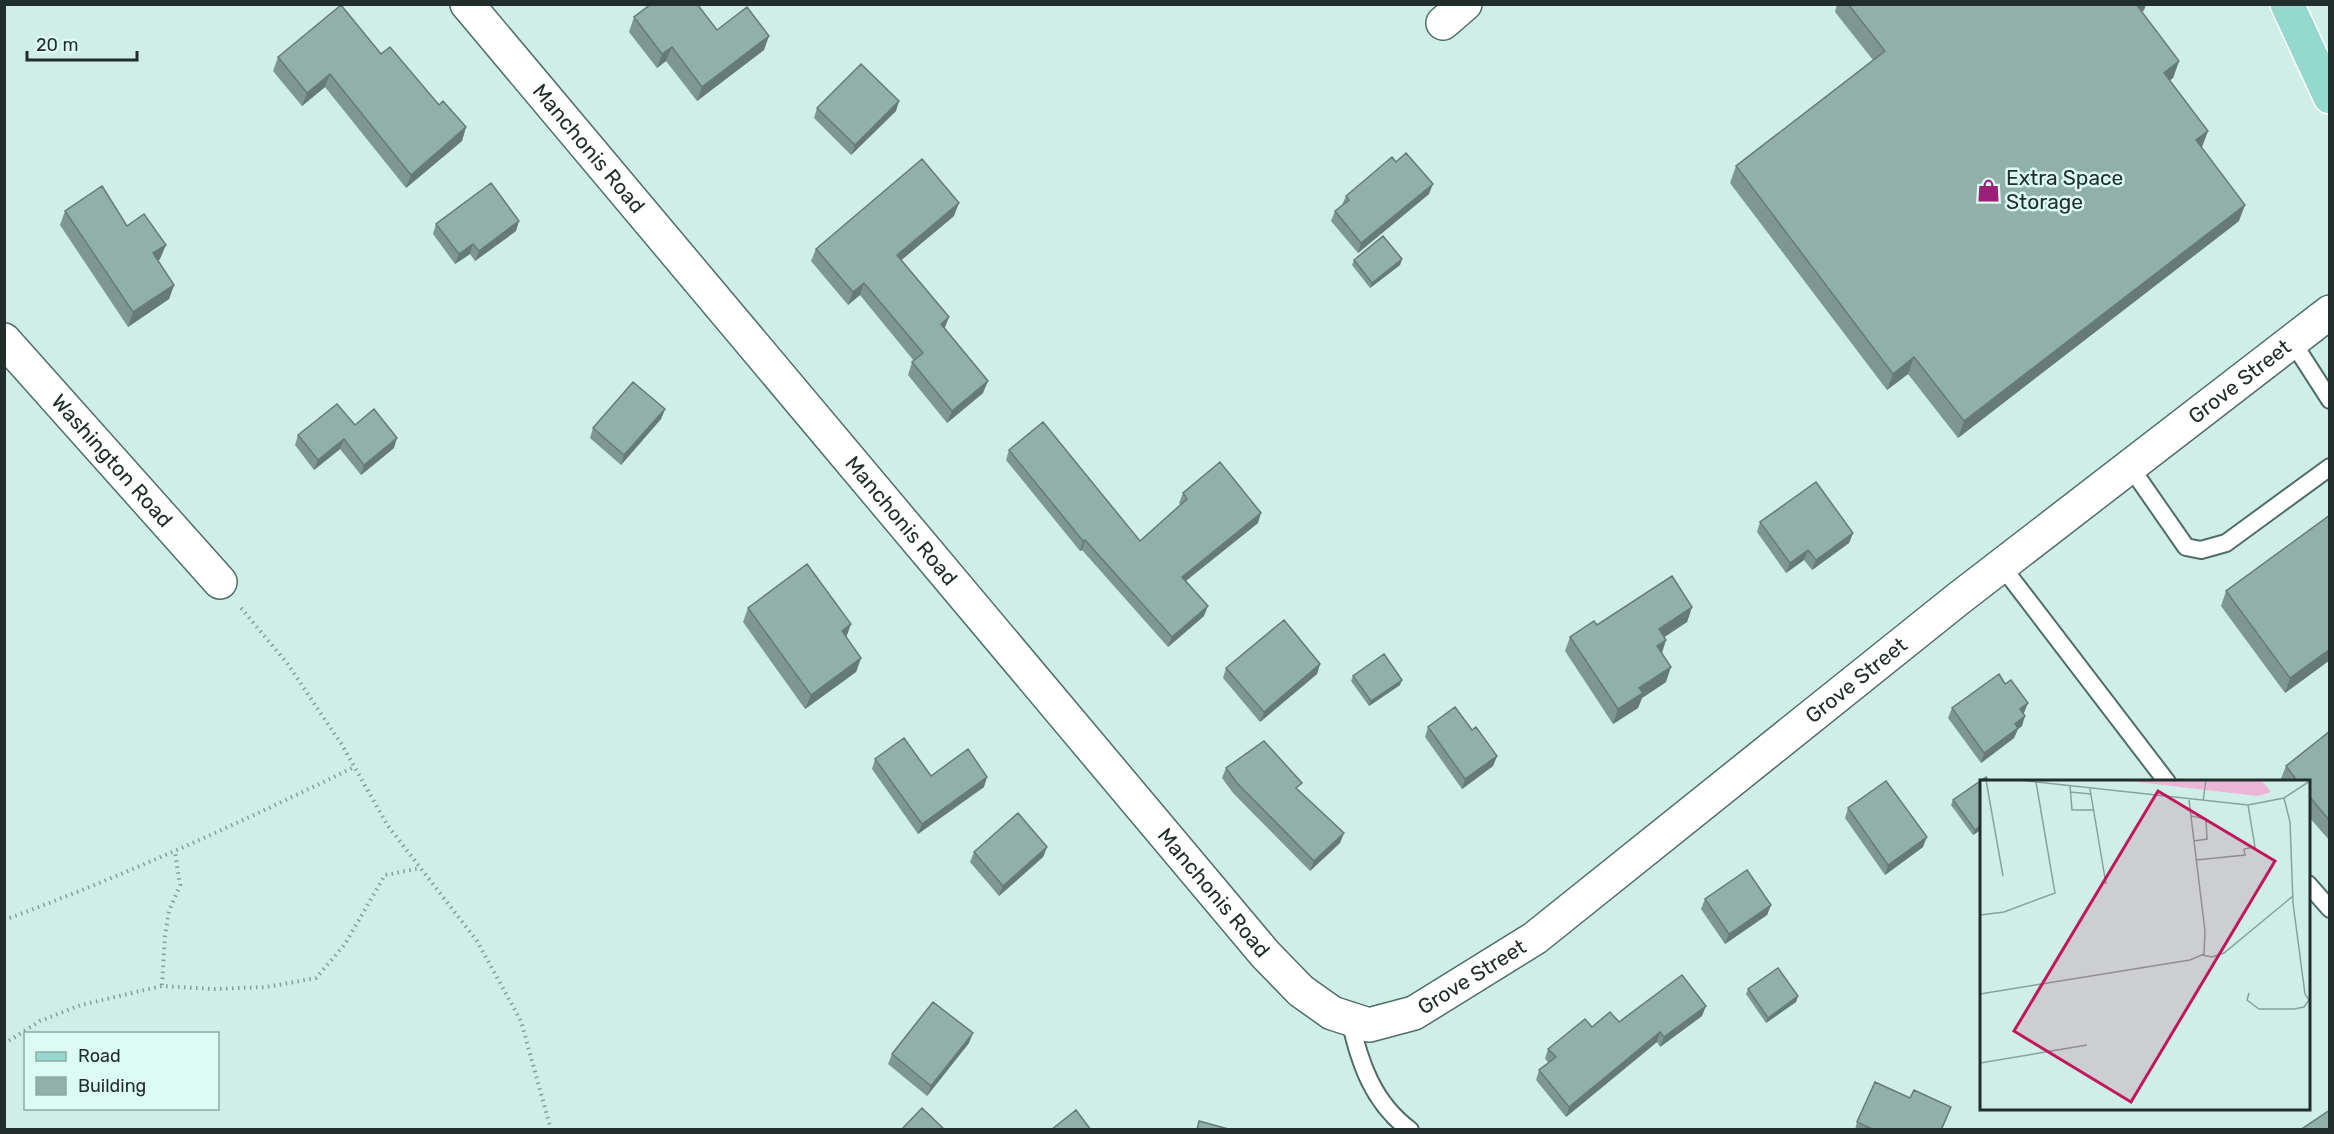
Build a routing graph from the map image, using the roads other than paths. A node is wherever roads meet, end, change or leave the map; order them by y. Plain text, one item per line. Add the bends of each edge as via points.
1 (467, 4) edge
2 (2287, 4) edge
3 (2330, 97) edge
4 (2330, 312) edge
5 (4, 340) edge
6 (2292, 341) junction
7 (2330, 400) edge
8 (2129, 465) junction
9 (2330, 467) edge
10 (2001, 565) junction
11 (220, 582) road end
12 (2166, 780) edge
13 (2310, 886) edge
14 (2330, 909) edge
15 (1360, 1022) junction
16 (1410, 1130) edge

1 - 15 street, Manchonis Road via 1265,954 1301,991 1332,1013
2 - 3 main road
4 - 6 street, Grove Street
5 - 11 street, Washington Road
6 - 7 lane
6 - 8 street, Grove Street
8 - 9 lane via 2186,548 2201,550 2226,543
8 - 10 street, Grove Street
10 - 12 lane
10 - 15 street, Grove Street via 1536,938 1414,1013
13 - 14 lane
15 - 16 lane via 1359,1059 1378,1097

